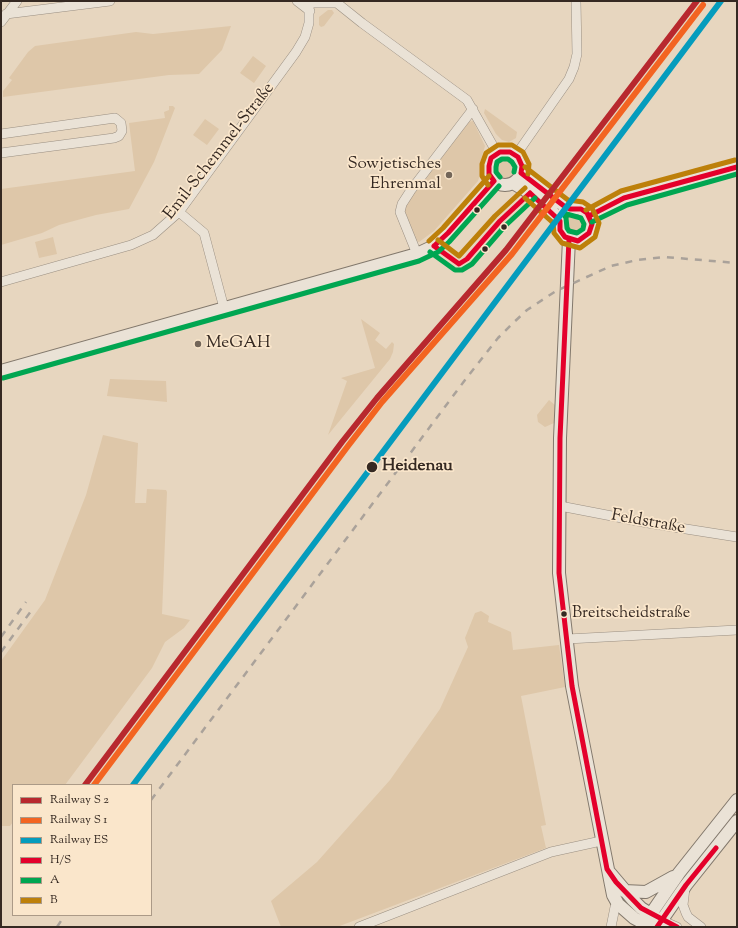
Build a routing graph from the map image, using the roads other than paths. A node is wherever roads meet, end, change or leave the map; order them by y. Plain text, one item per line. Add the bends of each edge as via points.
1 (16, 1) edge
2 (110, 1) edge
3 (297, 1) edge
4 (576, 1) edge
5 (309, 5) edge
6 (3, 18) edge
7 (473, 109) junction
8 (1, 134) edge
9 (1, 153) edge
10 (497, 153) junction
11 (516, 155) junction
12 (737, 167) edge
13 (521, 173) junction
14 (494, 181) junction
15 (513, 183) junction
16 (570, 209) junction
17 (179, 212) junction
18 (589, 216) junction
19 (560, 220) junction
20 (569, 239) junction
21 (417, 254) junction
22 (1, 282) edge
23 (224, 308) junction
24 (1, 371) edge
25 (560, 506) junction
26 (737, 538) edge
27 (737, 630) edge
28 (567, 639) junction
29 (737, 800) edge
30 (737, 821) edge
31 (601, 841) junction
32 (608, 869) junction
33 (679, 873) junction
34 (686, 885) junction
35 (624, 891) junction
36 (618, 904) junction
37 (378, 923) edge
38 (651, 923) edge
39 (359, 927) edge
40 (611, 927) edge
41 (677, 927) edge
42 (701, 927) edge

1 - 6 street
2 - 6 street
3 - 5 street
4 - 11 street via 577,54 574,67
5 - 7 street via 337,3 467,100
5 - 17 street, Emil-Schemmel-Straße via 309,23 305,37 296,52
7 - 10 street
7 - 21 street via 402,204 400,212
8 - 9 street via 115,118 121,123 122,131 114,138
10 - 11 street via 507,151
10 - 14 street via 491,158 488,166
11 - 13 street via 521,163
12 - 18 street via 624,198
13 - 15 street
13 - 16 street
14 - 15 street via 503,185
14 - 21 street via 444,237 434,246
15 - 19 street via 540,201
16 - 18 street via 581,209
16 - 19 street via 563,213
17 - 22 street, Emil-Schemmel-Straße via 153,235 131,245
17 - 23 street via 204,233
18 - 20 street via 592,224 589,233 582,239
19 - 20 street via 560,230
20 - 25 street via 560,438
21 - 23 street
23 - 24 street
25 - 26 street, Feldstraße
25 - 28 street via 559,573
27 - 28 street
28 - 31 street via 572,686
29 - 33 street
30 - 34 street
31 - 32 street
31 - 37 street via 551,852
32 - 35 street
32 - 36 street via 613,895
33 - 35 street via 646,892
33 - 38 street
34 - 38 street
34 - 42 street via 686,913
35 - 38 street via 641,908
36 - 38 street via 634,918
36 - 40 street
37 - 39 street
38 - 41 street

